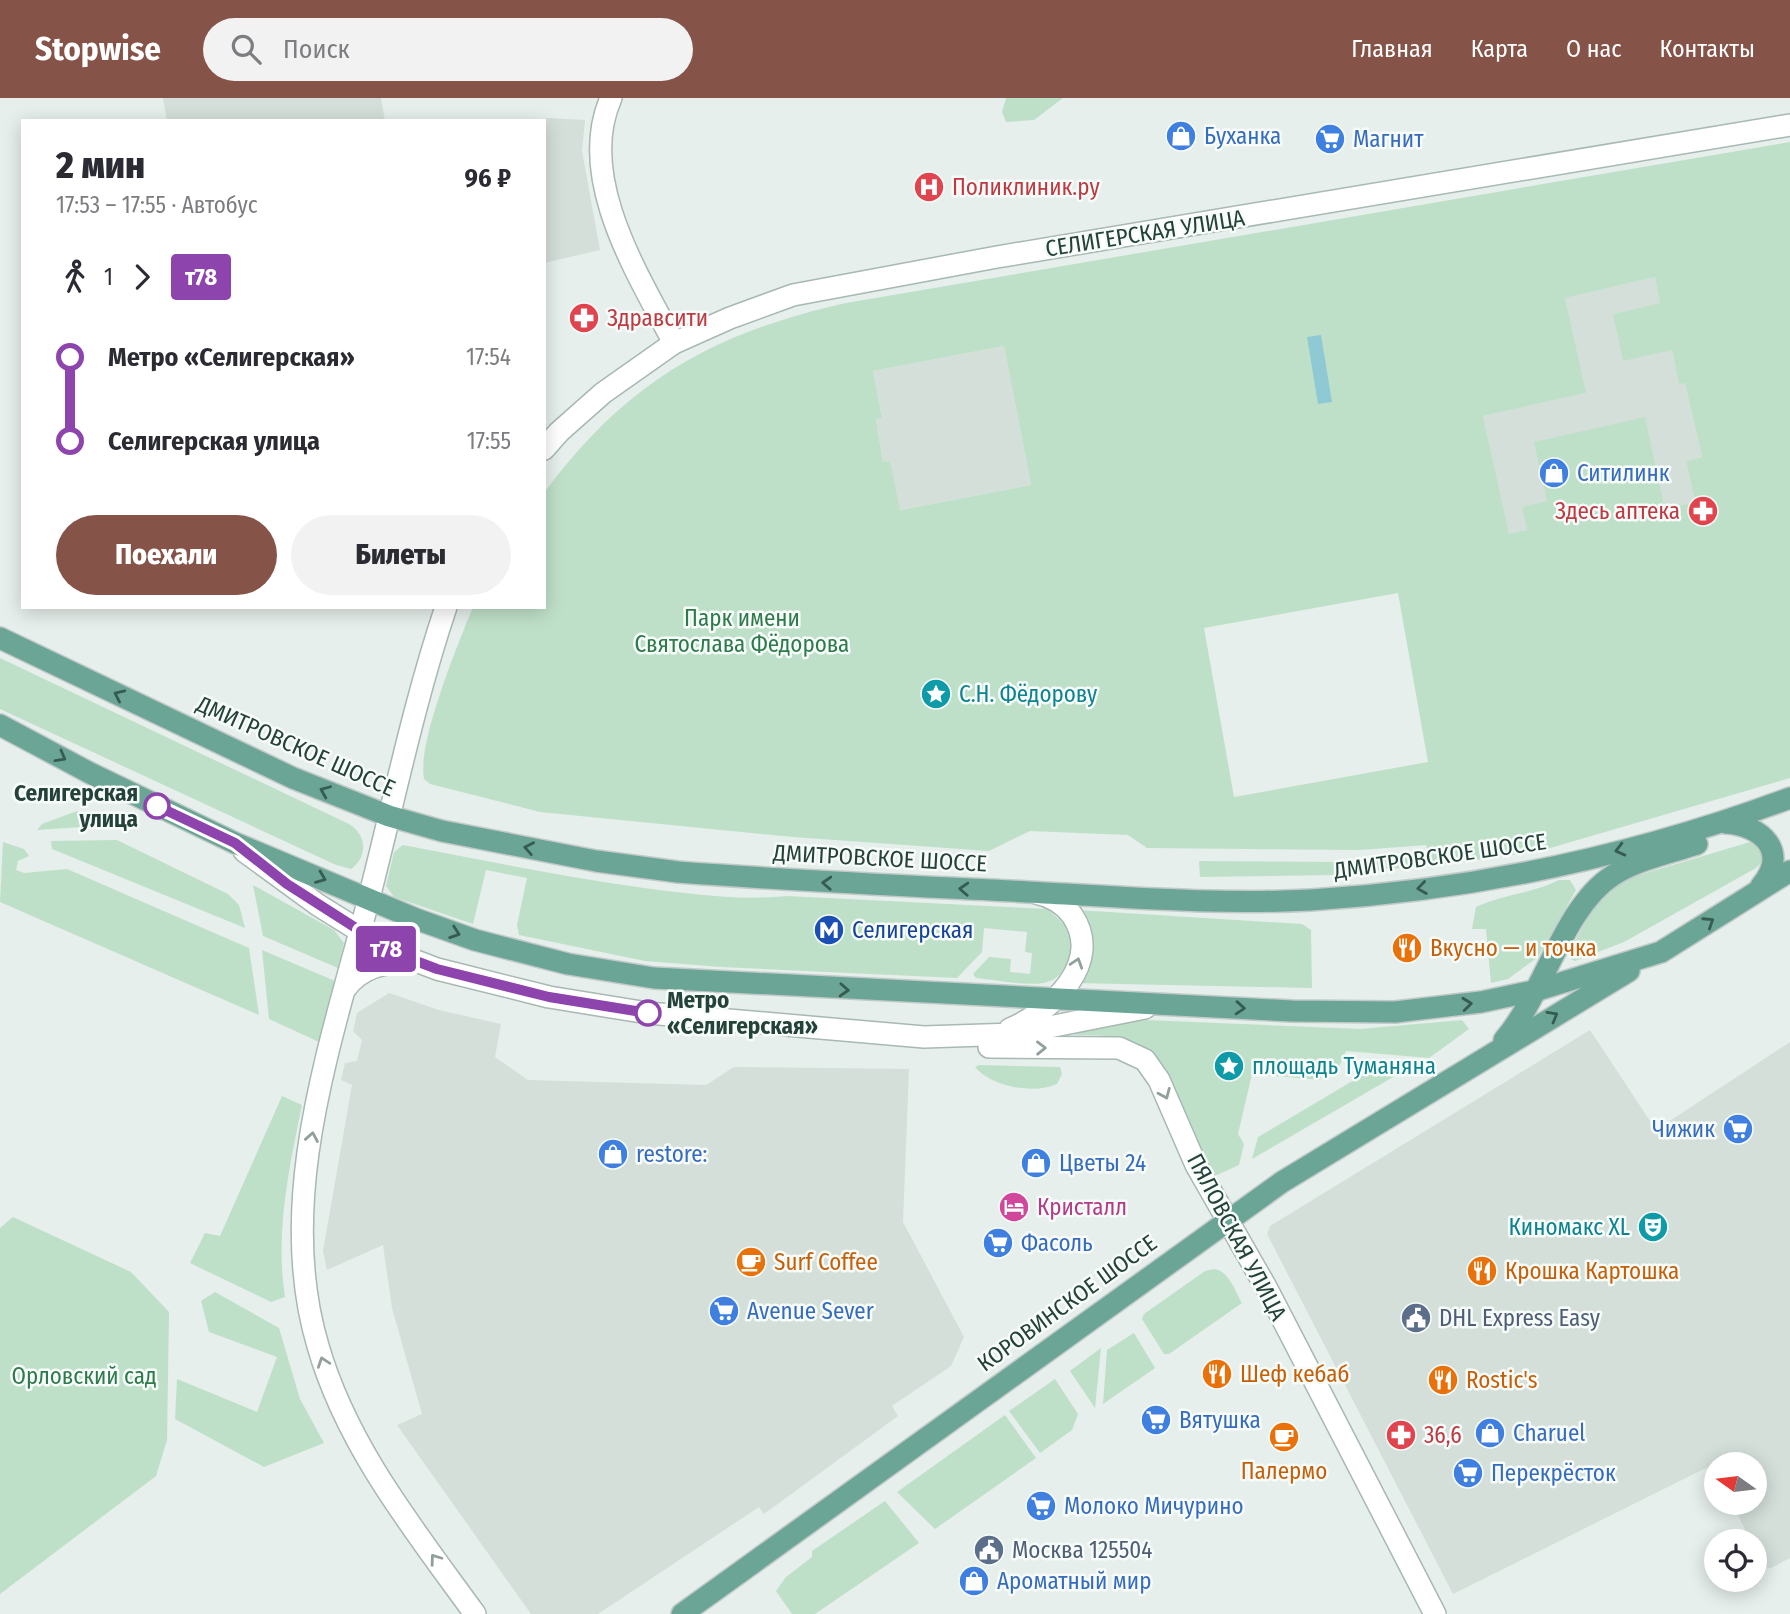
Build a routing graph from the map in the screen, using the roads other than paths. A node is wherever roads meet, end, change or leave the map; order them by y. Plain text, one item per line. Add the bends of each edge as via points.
1 (611, 98) edge
2 (1790, 125) edge
3 (674, 343) junction
4 (546, 447) edge
5 (445, 609) edge
6 (0, 638) edge
7 (0, 725) edge
8 (1785, 800) edge
9 (389, 816) junction
10 (1720, 824) junction
11 (1745, 826) junction
12 (235, 843) junction
13 (1790, 871) edge
14 (1757, 890) junction
15 (1032, 893) junction
16 (369, 898) junction
17 (359, 933) junction
18 (1661, 952) junction
19 (411, 960) junction
20 (1538, 990) junction
21 (344, 991) junction
22 (1056, 999) junction
23 (1172, 1003) junction
24 (992, 1036) junction
25 (924, 1037) junction
26 (1494, 1050) junction
27 (1228, 1218) junction
28 (475, 1614) edge
29 (682, 1614) edge
30 (1434, 1614) edge

1 - 3 street via 601,126 601,175 626,245
2 - 3 street, СЕЛИГЕРСКАЯ УЛИЦА via 829,286 769,303
3 - 4 street, СЕЛИГЕРСКАЯ УЛИЦА via 603,393
5 - 9 street
9 -> 6 main road, ДМИТРОВСКОЕ ШОССЕ via 293,778
7 -> 12 main road
8 - 10 main road, ДМИТРОВСКОЕ ШОССЕ
8 - 11 main road
15 -> 9 main road, ДМИТРОВСКОЕ ШОССЕ via 678,872 596,861
9 - 16 street
10 - 11 main road
10 -> 15 main road, ДМИТРОВСКОЕ ШОССЕ via 1553,866 1367,896 1184,902
11 - 14 main road via 1767,837 1775,853 1772,871
11 - 20 main road via 1630,867 1599,885 1576,916
12 -> 16 main road
12 - 17 street
13 - 14 main road
18 -> 14 main road
22 -> 15 street via 1078,964 1080,932 1062,905
16 - 17 street
16 -> 22 main road via 475,940 568,964 654,978
17 - 19 street
17 - 21 street
18 - 20 main road
26 -> 18 main road, КОРОВИНСКОЕ ШОССЕ
19 - 21 street via 370,968 351,980
19 - 25 street via 549,997 648,1013
23 -> 20 main road via 1395,1012
20 - 26 main road, КОРОВИНСКОЕ ШОССЕ via 1515,1028
28 -> 21 street via 399,1508 351,1429 311,1320 303,1250 306,1178
22 - 23 main road
22 - 24 street via 1035,1016
23 - 24 street
24 - 25 street
25 -> 27 street, ПЯЛОВСКАЯ УЛИЦА via 1008,1049 1097,1047 1135,1053 1159,1080 1196,1165
26 - 27 main road, КОРОВИНСКОЕ ШОССЕ
27 - 29 main road, КОРОВИНСКОЕ ШОССЕ
27 - 30 street, ПЯЛОВСКАЯ УЛИЦА

